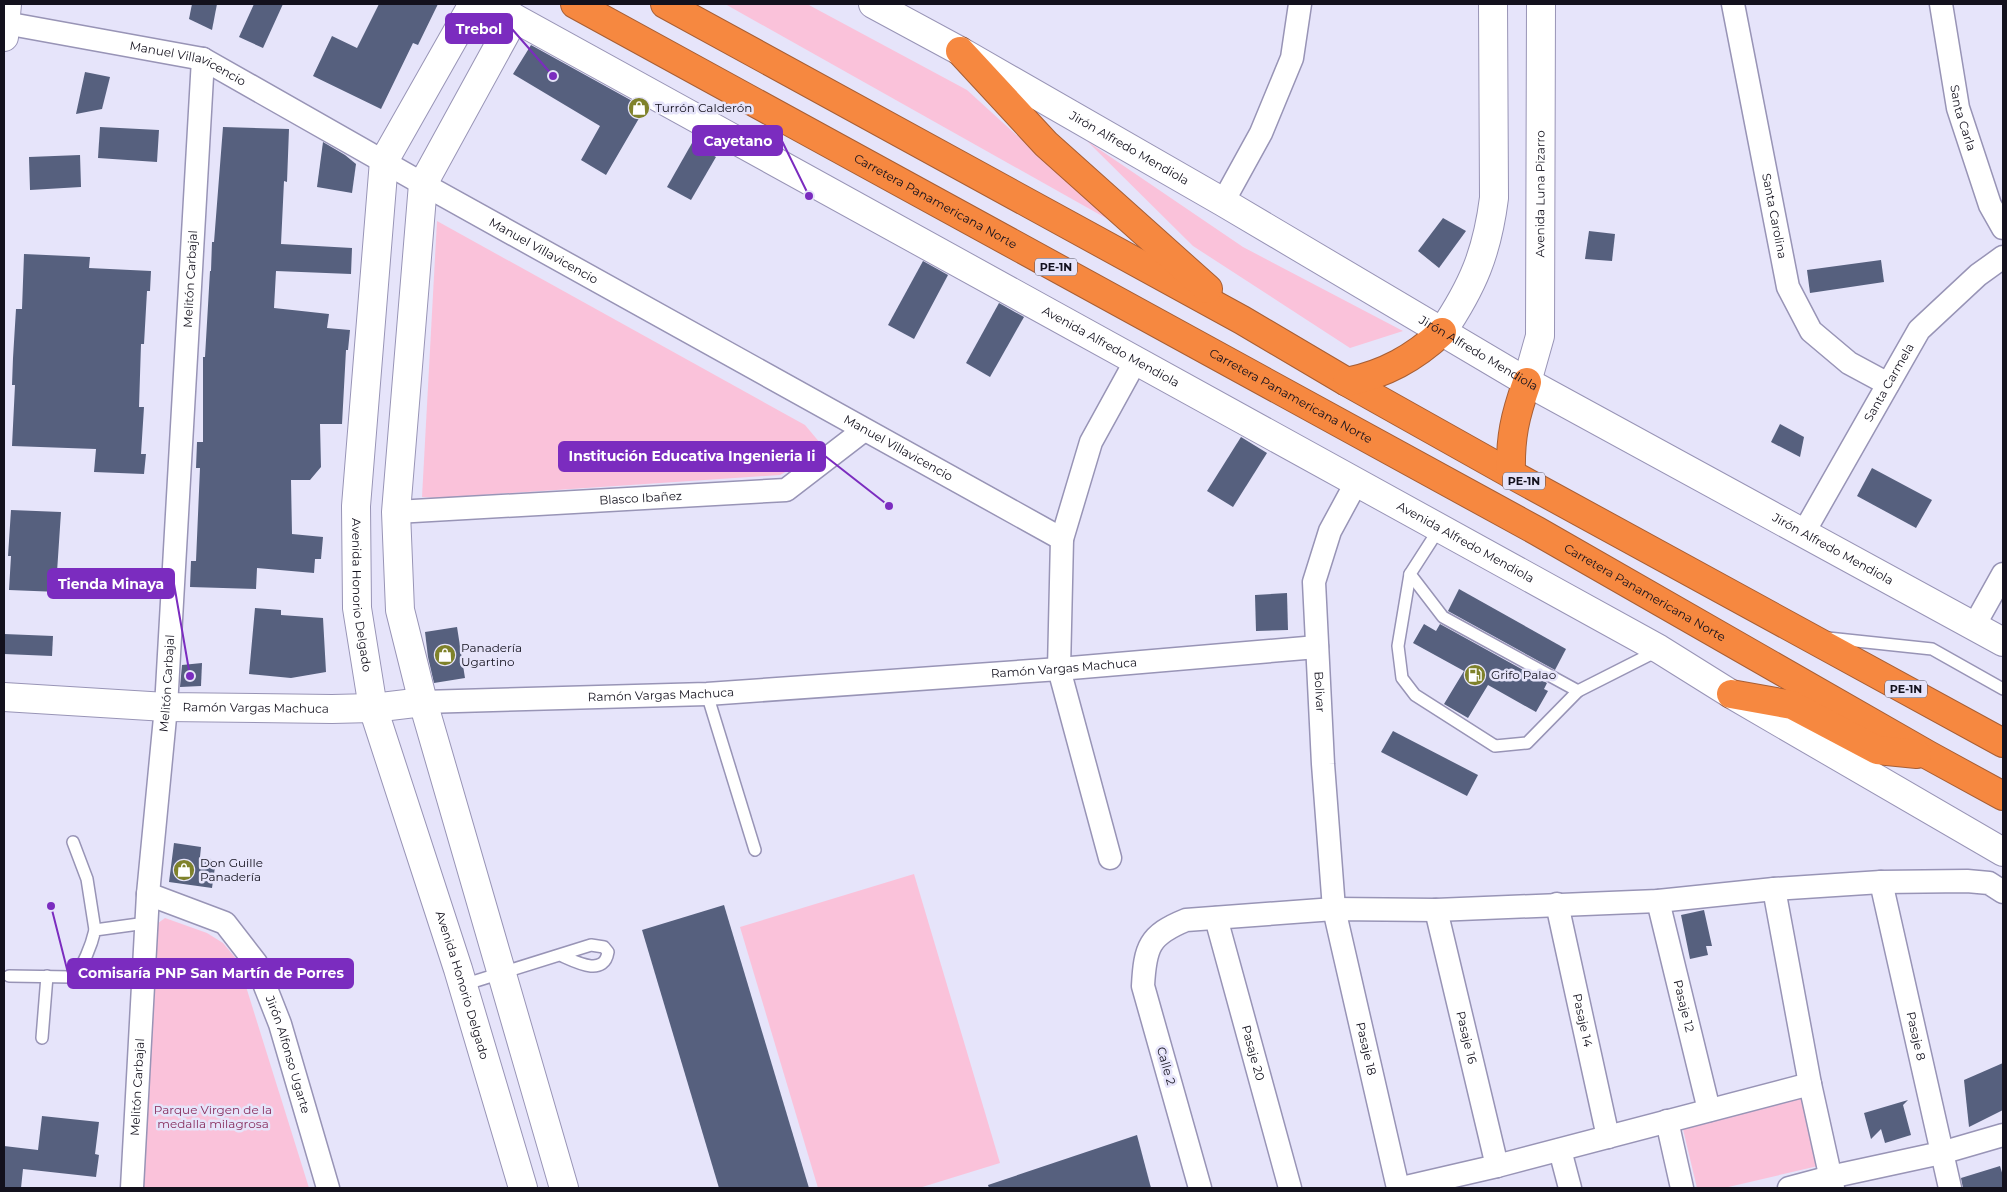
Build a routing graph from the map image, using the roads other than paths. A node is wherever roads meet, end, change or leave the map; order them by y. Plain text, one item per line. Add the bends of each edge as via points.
1 (473, 4) edge
2 (489, 4) edge
3 (574, 4) edge
4 (665, 4) edge
5 (873, 4) edge
6 (1300, 4) edge
7 (1493, 4) edge
8 (1541, 4) edge
9 (1733, 4) edge
10 (1941, 4) edge
11 (514, 18) junction
12 (5, 21) edge
13 (960, 51) junction
14 (203, 59) junction
15 (384, 161) junction
16 (422, 184) junction
17 (1224, 202) junction
18 (2003, 228) edge
19 (2003, 257) edge
20 (1242, 320) junction
21 (1442, 332) junction
22 (1135, 362) junction
23 (1347, 382) junction
24 (1527, 382) junction
25 (1888, 384) junction
26 (864, 430) junction
27 (1511, 474) junction
28 (1356, 483) junction
29 (396, 512) junction
30 (1439, 528) junction
31 (1804, 532) junction
32 (1062, 539) junction
33 (1410, 574) junction
34 (2003, 574) edge
35 (1974, 626) junction
36 (1808, 636) junction
37 (2003, 642) edge
38 (1317, 647) junction
39 (1659, 649) junction
40 (1058, 669) junction
41 (2003, 689) edge
42 (1578, 691) junction
43 (707, 694) junction
44 (1731, 694) junction
45 (4, 697) edge
46 (423, 702) junction
47 (166, 707) junction
48 (373, 708) junction
49 (2003, 743) edge
50 (1928, 755) junction
51 (2003, 796) edge
52 (73, 842) dead end
53 (755, 850) dead end
54 (2003, 852) edge
55 (1110, 858) dead end
56 (1881, 882) junction
57 (1774, 889) junction
58 (2003, 892) edge
59 (148, 894) junction
60 (1658, 901) junction
61 (1557, 904) junction
62 (1334, 909) junction
63 (1436, 910) junction
64 (1216, 918) junction
65 (146, 924) junction
66 (96, 930) junction
67 (560, 955) dead end
68 (501, 972) junction
69 (9, 976) dead end
70 (47, 976) junction
71 (463, 985) junction
72 (42, 1038) dead end
73 (1810, 1084) junction
74 (1710, 1110) junction
75 (1666, 1121) junction
76 (2003, 1135) edge
77 (1608, 1137) junction
78 (1560, 1150) junction
79 (1941, 1153) junction
80 (1497, 1166) junction
81 (1460, 1182) edge
82 (1832, 1182) edge
83 (132, 1188) edge
84 (328, 1188) edge
85 (523, 1188) edge
86 (564, 1188) edge
87 (1200, 1188) edge
88 (1290, 1188) edge
89 (1398, 1188) edge
90 (1402, 1188) edge
91 (1570, 1188) edge
92 (1682, 1188) edge
93 (1789, 1188) edge
94 (1950, 1188) edge

1 - 15 street, Avenida Honorio Delgado
2 - 11 street, Avenida Alfredo Mendiola
3 - 50 highway, Carretera Panamericana Norte / PE-1N via 1528,526
4 - 20 highway, PE-1N
5 - 13 street
6 - 17 street via 1292,58 1261,133
7 - 21 street via 1494,198 1490,230 1471,284
8 - 24 street, Avenida Luna Pizarro via 1540,336
9 - 25 street, Santa Carolina via 1788,287 1811,331 1849,363
10 - 18 street, Santa Carla via 1958,108 1990,206
11 - 16 street
11 - 22 street, Avenida Alfredo Mendiola
12 - 14 street, Manuel Villavicencio
13 - 17 street, Jirón Alfredo Mendiola
13 - 20 highway via 1046,144
14 - 15 street, Manuel Villavicencio
14 - 47 street, Melitón Carbajal
15 - 16 street, Manuel Villavicencio
15 - 48 street, Avenida Honorio Delgado via 356,506 357,608
16 - 26 street, Manuel Villavicencio
16 - 29 street
17 - 21 street, Jirón Alfredo Mendiola
19 - 25 street, Santa Carmela via 1978,275 1919,330
20 - 23 highway, PE-1N
21 - 23 highway via 1404,362 1369,378
21 - 24 street, Jirón Alfredo Mendiola
22 - 28 street, Avenida Alfredo Mendiola
22 - 32 street via 1091,442
23 - 27 highway, PE-1N
24 - 27 highway via 1510,439
24 - 31 street, Jirón Alfredo Mendiola
25 - 31 street, Santa Carmela
26 - 29 street, Blasco Ibañez via 786,490
26 - 32 street, Manuel Villavicencio
27 - 36 highway, PE-1N
28 - 30 street, Avenida Alfredo Mendiola
28 - 38 street, Bolivar via 1330,531 1314,582
29 - 46 street via 400,610
30 - 33 lane
30 - 39 street, Avenida Alfredo Mendiola
31 - 35 street, Jirón Alfredo Mendiola
32 - 40 street
33 - 42 lane via 1443,617
33 - 42 lane via 1398,646 1402,678 1415,695 1495,746 1527,743
34 - 35 street
35 - 37 street, Jirón Alfredo Mendiola
36 - 41 lane via 1932,649
36 - 49 highway, PE-1N
38 - 40 street, Ramón Vargas Machuca
38 - 62 street, Bolivar
39 - 42 lane
39 - 44 street, Avenida Alfredo Mendiola
40 - 43 street, Ramón Vargas Machuca
40 - 55 street
43 - 46 street, Ramón Vargas Machuca
43 - 53 lane
44 - 50 highway via 1792,706 1877,750
44 - 54 street
45 - 47 street, Ramón Vargas Machuca
46 - 48 street, Ramón Vargas Machuca
46 - 68 street
47 - 48 street, Ramón Vargas Machuca
47 - 59 street, Melitón Carbajal
48 - 71 street, Avenida Honorio Delgado
50 - 51 highway, Carretera Panamericana Norte / PE-1N
52 - 66 lane via 87,878
56 - 57 street
56 - 58 street via 1967,881 1989,883
56 - 79 street, Pasaje 8
57 - 60 street
57 - 73 street
59 - 65 street, Melitón Carbajal
59 - 84 street, Jirón Alfonso Ugarte via 225,923 256,963 280,1024
60 - 61 street
60 - 74 street, Pasaje 12
61 - 63 street
61 - 77 street, Pasaje 14
62 - 63 street
62 - 64 street
62 - 89 street, Pasaje 18
63 - 80 street, Pasaje 16
64 - 87 street, Calle 2 via 1186,920 1165,928 1151,943 1144,963 1143,986
64 - 88 street, Pasaje 20
65 - 66 lane
65 - 83 street, Melitón Carbajal
66 - 70 lane via 74,976
67 - 68 lane
68 - 71 lane
68 - 86 street
69 - 70 lane
70 - 72 lane
71 - 85 street, Avenida Honorio Delgado
73 - 74 street
73 - 82 street
74 - 75 street
75 - 77 street
75 - 92 street
76 - 79 street
77 - 78 street
78 - 80 street
78 - 91 street
79 - 82 street
79 - 94 street, Pasaje 8
80 - 81 street
81 - 90 street
82 - 93 street

